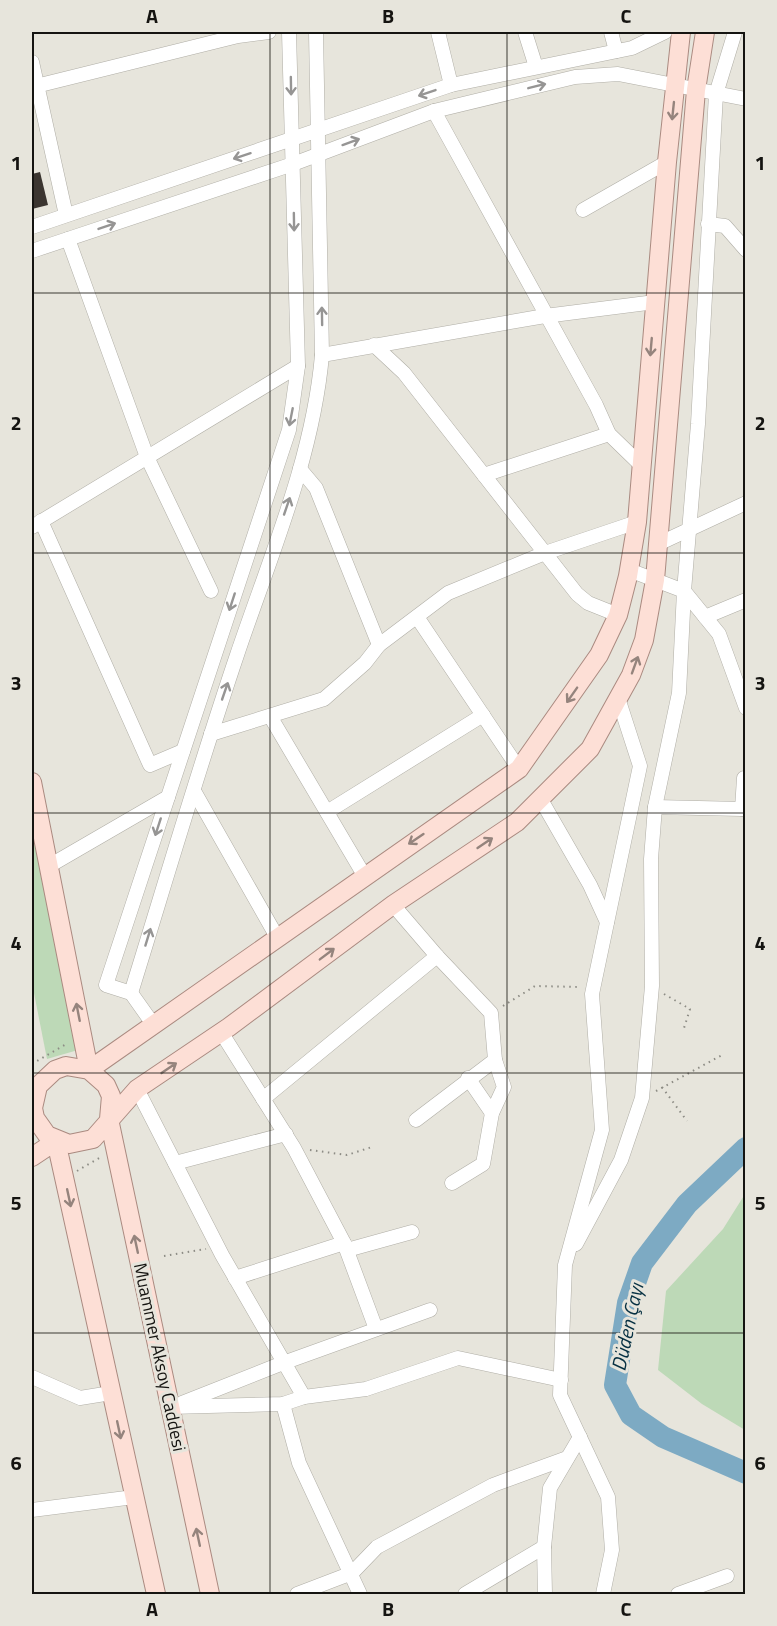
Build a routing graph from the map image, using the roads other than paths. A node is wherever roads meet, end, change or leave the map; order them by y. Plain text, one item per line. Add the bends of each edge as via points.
1 (269, 32) edge
2 (290, 32) edge
3 (316, 32) edge
4 (438, 32) edge
5 (525, 32) edge
6 (611, 32) edge
7 (665, 32) edge
8 (681, 32) edge
9 (705, 32) edge
10 (735, 32) edge
11 (236, 34) edge
12 (616, 51) junction
13 (32, 62) edge
14 (536, 67) junction
15 (451, 85) junction
16 (36, 86) junction
17 (675, 86) junction
18 (696, 90) junction
19 (716, 94) junction
20 (746, 99) edge
21 (434, 111) junction
22 (318, 131) junction
23 (292, 140) junction
24 (320, 154) junction
25 (667, 162) junction
26 (293, 164) junction
27 (583, 210) dead end
28 (66, 215) junction
29 (708, 224) junction
30 (32, 227) edge
31 (68, 239) junction
32 (746, 250) edge
33 (32, 251) edge
34 (655, 302) junction
35 (546, 316) junction
36 (374, 345) junction
37 (322, 355) junction
38 (298, 366) junction
39 (609, 434) junction
40 (147, 457) junction
41 (641, 465) junction
42 (300, 469) junction
43 (484, 474) junction
44 (746, 502) edge
45 (636, 522) junction
46 (36, 524) edge
47 (689, 530) junction
48 (658, 544) junction
49 (545, 553) junction
50 (629, 570) junction
51 (655, 580) junction
52 (211, 591) dead end
53 (684, 591) junction
54 (746, 600) edge
55 (618, 615) junction
56 (417, 616) junction
57 (705, 617) junction
58 (379, 645) junction
59 (618, 698) junction
60 (746, 708) edge
61 (483, 715) junction
62 (270, 716) junction
63 (211, 734) junction
64 (183, 751) junction
65 (519, 769) junction
66 (744, 778) edge
67 (32, 782) edge
68 (194, 791) junction
69 (168, 797) junction
70 (540, 798) junction
71 (655, 807) junction
72 (744, 808) edge
73 (327, 812) junction
74 (48, 866) junction
75 (364, 875) junction
76 (394, 906) junction
77 (607, 922) junction
78 (277, 937) junction
79 (437, 956) junction
80 (130, 993) junction
81 (153, 1024) junction
82 (221, 1032) junction
83 (495, 1060) junction
84 (89, 1070) junction
85 (468, 1078) junction
86 (137, 1089) junction
87 (32, 1092) edge
88 (263, 1099) junction
89 (492, 1113) junction
90 (109, 1119) junction
91 (416, 1120) dead end
92 (286, 1134) junction
93 (56, 1141) junction
94 (32, 1157) edge
95 (175, 1163) junction
96 (452, 1183) dead end
97 (412, 1232) dead end
98 (346, 1246) junction
99 (565, 1265) junction
100 (235, 1278) junction
101 (430, 1310) dead end
102 (376, 1329) junction
103 (284, 1362) junction
104 (32, 1377) edge
105 (561, 1380) junction
106 (111, 1393) junction
107 (304, 1397) junction
108 (283, 1404) junction
109 (172, 1407) junction
110 (580, 1437) junction
111 (567, 1458) junction
112 (134, 1497) junction
113 (32, 1510) edge
114 (544, 1547) junction
115 (352, 1572) junction
116 (727, 1576) dead end
117 (156, 1594) edge
118 (210, 1594) edge
119 (297, 1594) edge
120 (360, 1594) edge
121 (465, 1594) edge
122 (545, 1594) edge
123 (603, 1594) edge
124 (678, 1594) edge

1 - 11 street
2 -> 23 street
3 - 22 street
4 - 15 street
5 - 14 street
6 - 12 street
7 - 12 street via 640,45
8 - 17 main road
9 - 18 main road
10 - 19 street
11 - 16 street
12 - 14 street
13 - 16 street
14 - 15 street
15 -> 22 street
16 - 28 street
17 - 18 street
21 -> 17 street via 575,77 618,74
17 -> 25 main road
18 - 19 street
18 - 48 main road
19 - 20 street
19 - 29 street
24 -> 21 street
21 - 35 street
22 - 23 street
22 - 24 street
23 - 26 street
23 -> 28 street
24 - 26 street
37 -> 24 street
25 - 27 street
25 - 34 main road
31 -> 26 street
26 -> 38 street
28 - 30 street
29 - 32 street via 725,226
29 - 47 street
31 - 33 street
31 - 40 street
34 - 35 street
34 -> 41 main road
35 - 36 street
35 - 39 street
36 - 37 street
36 - 43 street via 404,373
37 - 42 street via 318,401
38 - 40 street
38 -> 64 street via 289,430
39 - 41 street
39 - 43 street
40 - 46 street
40 - 52 street
41 - 45 main road
42 - 58 street via 316,488
63 -> 42 street
43 - 49 street
44 - 47 street
45 - 49 street
45 - 50 main road
46 - 64 street via 150,765
47 - 48 street
47 - 53 street
48 - 51 main road
49 - 55 street via 583,598
49 - 56 street via 448,593
50 - 51 street
50 - 55 main road
51 - 53 street
59 -> 51 main road via 644,640
53 - 57 street
53 - 71 street via 679,693
54 - 57 street
55 -> 65 main road via 599,655
56 - 58 street
56 - 61 street
57 - 60 street via 719,634
58 - 62 street via 365,663 324,699
59 - 70 main road via 590,749
59 - 77 street via 640,766
61 - 65 street
61 - 73 street
62 - 63 street
62 - 73 street
63 - 68 street
64 - 69 street
65 -> 75 main road
66 - 72 street
67 - 74 main road
68 - 78 street
80 -> 68 street
69 - 74 street
69 -> 80 street via 106,986
76 -> 70 main road via 517,822
70 - 77 street
71 - 72 street
71 - 99 street via 651,859 652,986 642,1098 621,1160
73 - 75 street
84 -> 74 main road
75 - 78 main road
76 - 79 street
82 -> 76 main road
77 - 99 street via 593,988 602,1130
78 - 81 main road
79 - 83 street via 491,1013
79 - 88 street
80 - 81 street
81 - 84 main road
86 -> 82 main road
82 - 88 street
83 - 85 street
83 - 89 street via 504,1087
84 - 87 main road via 66,1066 55,1070
84 - 90 main road via 106,1085
85 - 89 street
85 - 91 street
86 - 90 main road
86 - 95 street
87 - 93 main road via 35,1118 40,1128
88 - 92 street
89 - 96 street via 483,1164
90 - 93 main road via 93,1139 81,1144
109 -> 90 main road, Muammer Aksoy Caddesi
92 - 95 street
92 - 98 street
93 - 94 main road
93 -> 106 main road
95 - 100 street
97 - 98 street
98 - 100 street
98 - 102 street
99 - 105 street
100 - 103 street
101 - 102 street
102 - 103 street
103 - 107 street
103 - 109 street
104 - 106 street via 80,1398
105 - 107 street via 458,1358 366,1389
105 - 110 street via 560,1395
106 -> 112 main road
107 - 108 street
108 - 109 street
108 - 115 street via 299,1462
118 -> 109 main road, Muammer Aksoy Caddesi
110 - 111 street
110 - 123 street via 608,1497 612,1550
111 - 114 street via 550,1488
111 - 115 street via 482,1491 377,1547
112 - 113 street
112 - 117 main road
114 - 121 street
114 - 122 street
115 - 119 street
115 - 120 street
116 - 124 street

